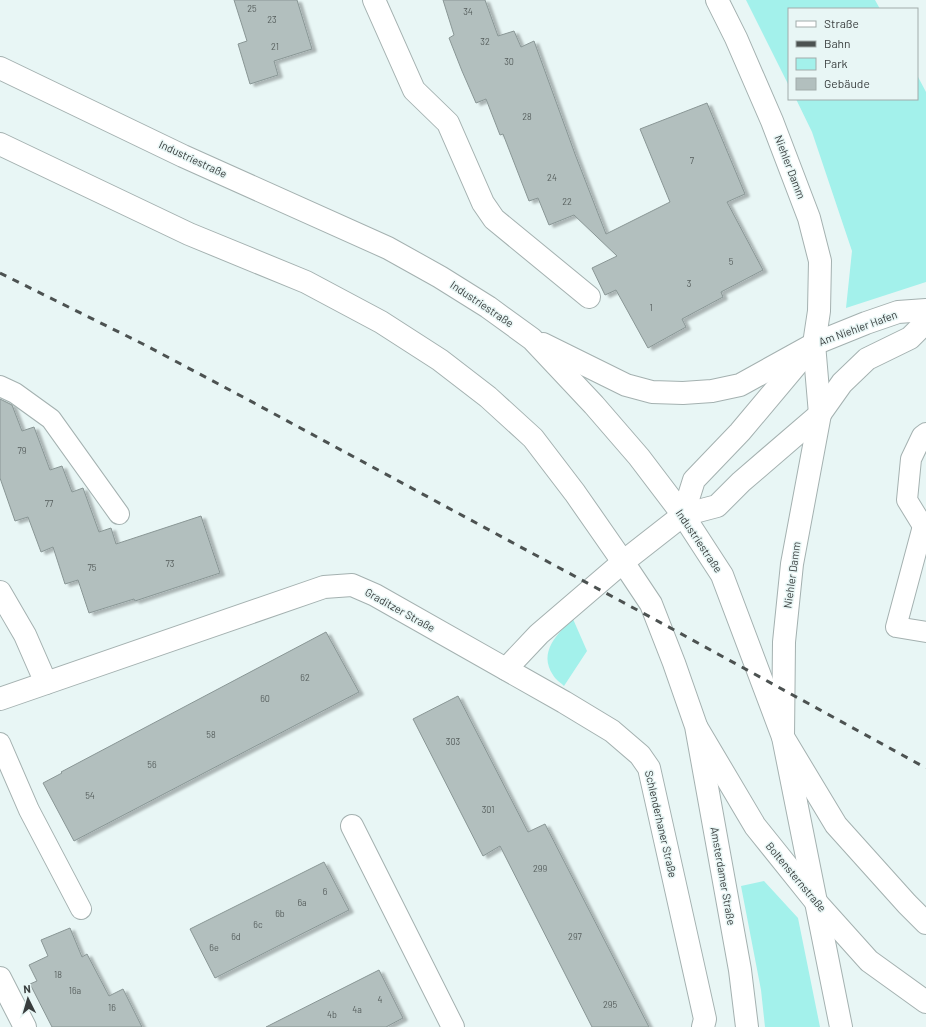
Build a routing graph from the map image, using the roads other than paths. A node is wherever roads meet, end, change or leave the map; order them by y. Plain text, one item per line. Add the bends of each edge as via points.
1 (374, 0) edge
2 (717, 0) edge
3 (0, 68) edge
4 (0, 144) edge
5 (589, 297) dead end
6 (926, 310) edge
7 (926, 322) edge
8 (532, 339) junction
9 (814, 344) junction
10 (0, 386) edge
11 (820, 414) junction
12 (926, 433) edge
13 (119, 514) dead end
14 (683, 516) junction
15 (924, 528) edge
16 (623, 562) junction
17 (0, 592) edge
18 (926, 632) edge
19 (506, 670) junction
20 (46, 683) junction
21 (0, 698) edge
22 (696, 726) junction
23 (783, 737) junction
24 (0, 743) edge
25 (352, 826) dead end
26 (816, 902) junction
27 (81, 909) dead end
28 (926, 923) edge
29 (0, 978) edge
30 (926, 1002) edge
31 (25, 1027) edge
32 (453, 1027) edge
33 (703, 1027) edge
34 (747, 1027) edge
35 (842, 1027) edge

1 - 5 main road via 414,90 448,123 483,202 494,219
2 - 9 main road, Niehler Damm via 772,121 809,218 820,261 819,311
3 - 8 main road, Industriestraße via 184,156 388,248 488,307
4 - 16 main road via 189,234 306,282 381,322 440,360 488,397 533,438
6 - 9 main road, Am Niehler Hafen via 898,312
7 - 11 main road via 910,338 867,358 842,384
8 - 9 main road, Am Niehler Hafen via 626,385 652,392 683,394 712,392 740,385
8 - 14 main road, Industriestraße via 594,405
9 - 11 main road, Niehler Damm
9 - 14 main road via 740,432 694,480
10 - 13 lane via 15,393 51,419
11 - 14 main road via 717,506
11 - 23 main road, Niehler Damm via 791,579 784,642
12 - 15 lane via 911,459 908,500
14 - 16 main road
14 - 23 main road, Industriestraße via 722,575
15 - 18 lane via 896,627
16 - 19 main road via 539,634
16 - 22 main road via 651,604
17 - 20 main road via 25,635
19 - 20 main road, Graditzer Straße via 375,595 352,585 324,587
19 - 33 main road, Schlenderhaner Straße via 612,731 640,755 649,768 705,1018
20 - 21 main road, Graditzer Straße
22 - 26 main road, Boltensternstraße via 755,826
22 - 34 main road, Amsterdamer Straße via 740,970
23 - 26 main road
23 - 28 main road via 836,825
24 - 27 lane via 29,810
25 - 32 main road
26 - 30 main road, Boltensternstraße via 869,961
26 - 35 main road
29 - 31 main road

